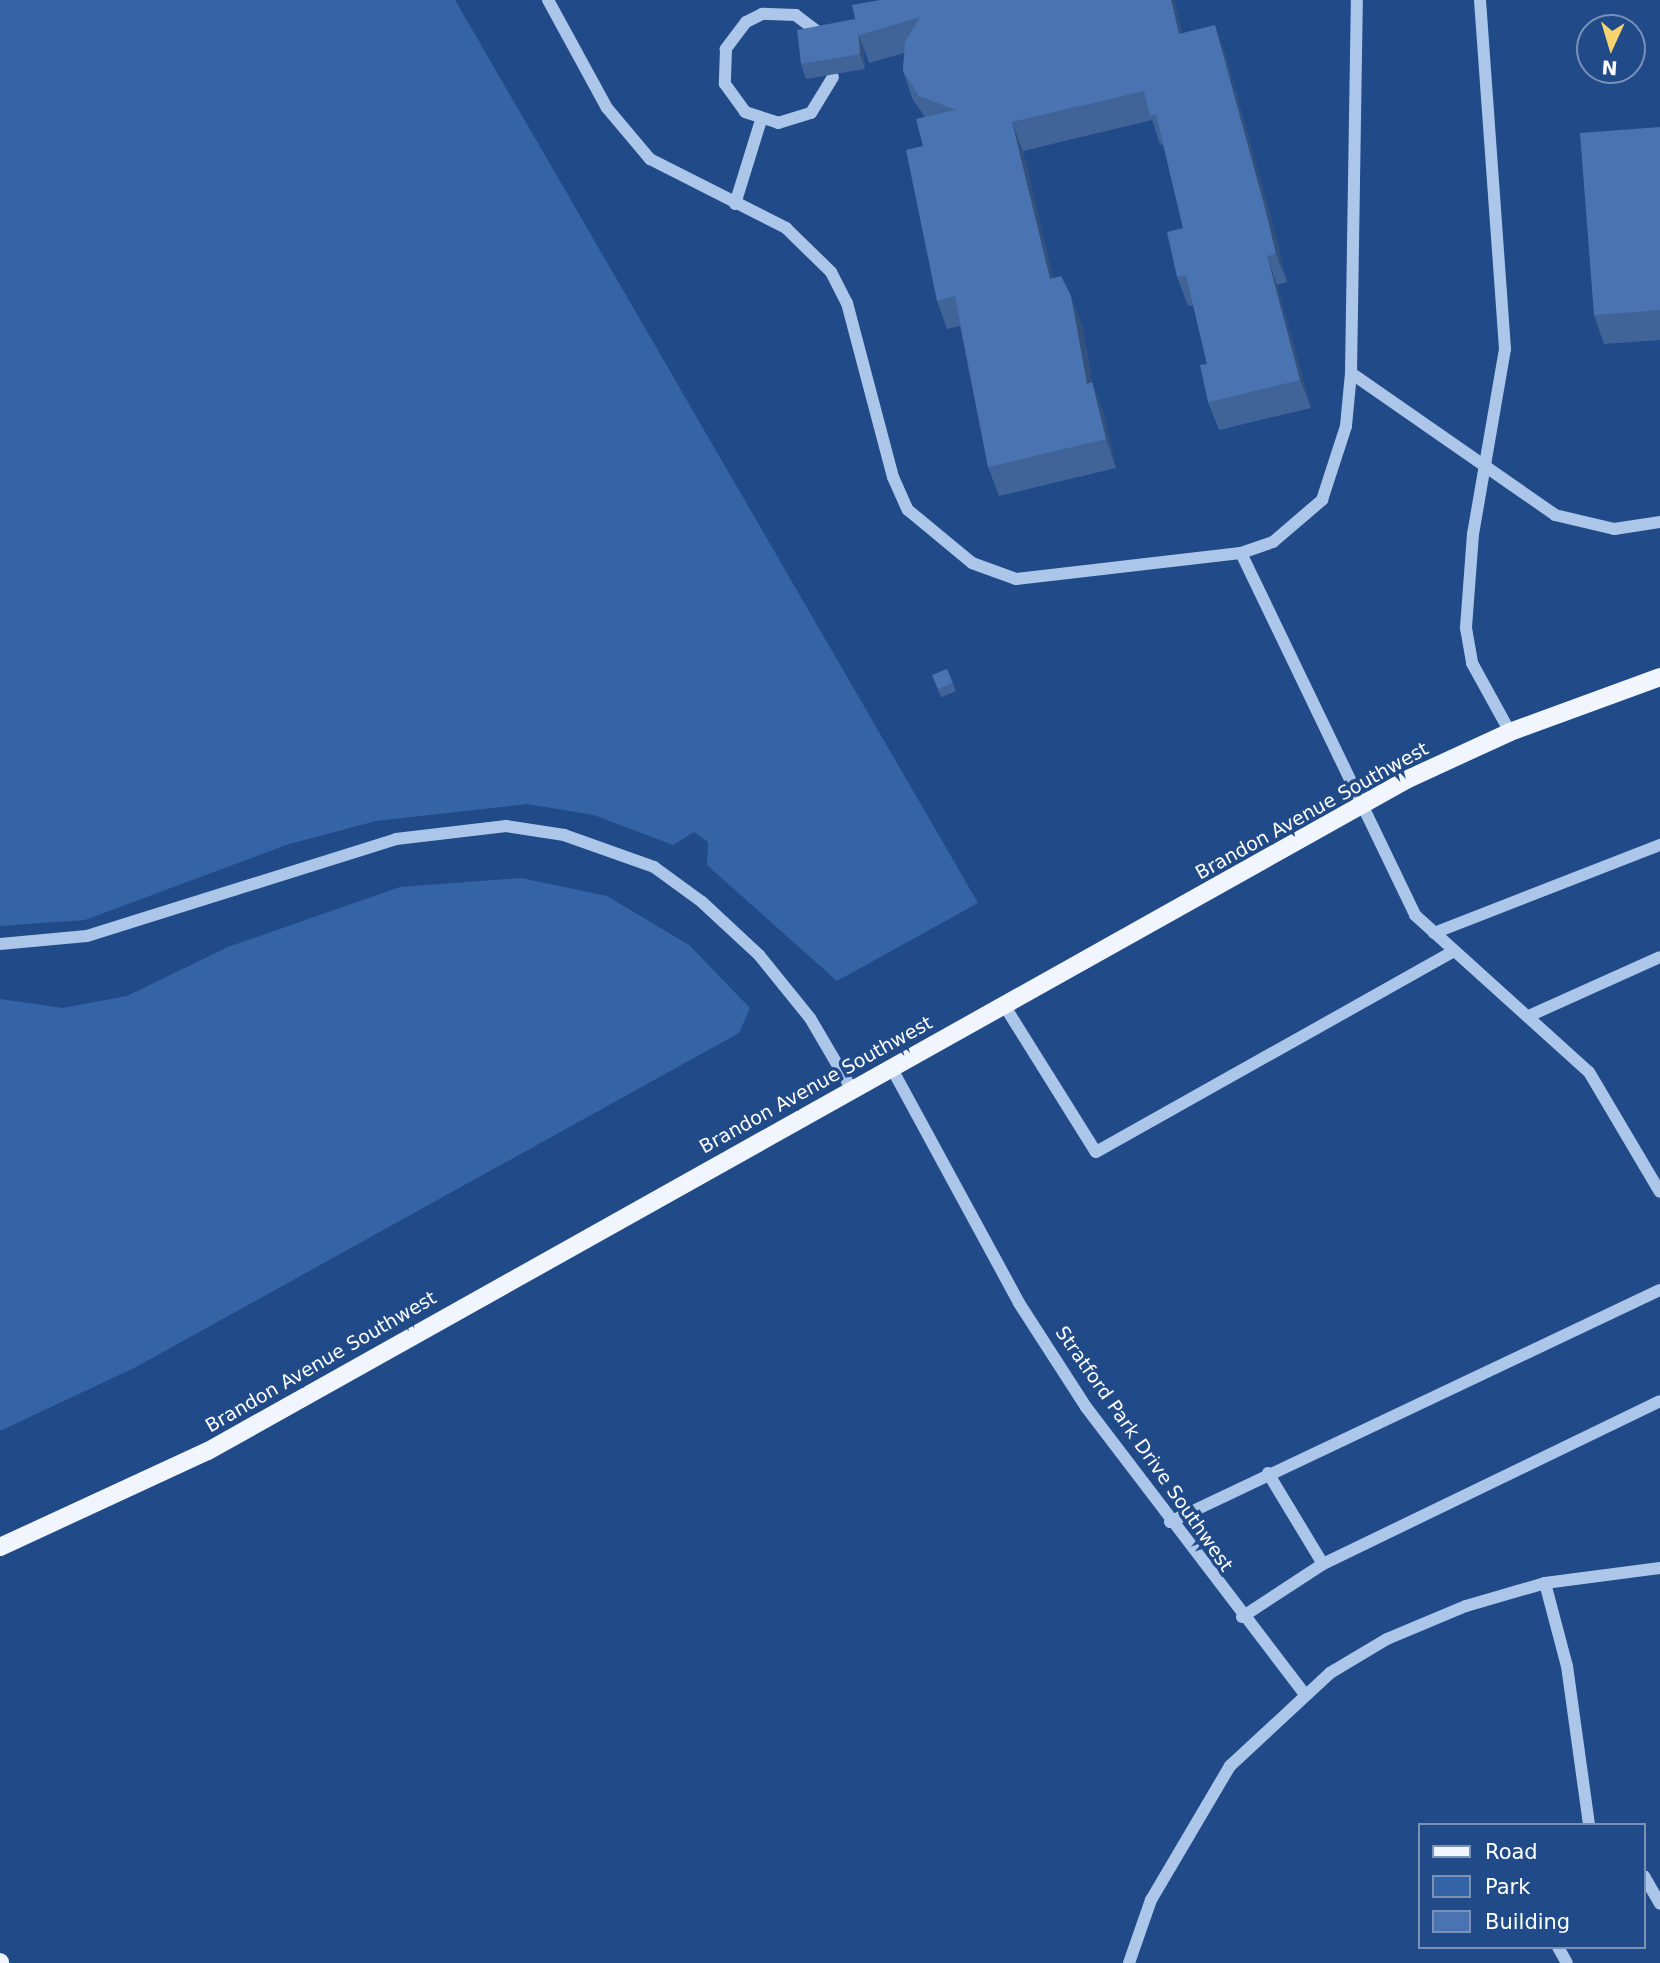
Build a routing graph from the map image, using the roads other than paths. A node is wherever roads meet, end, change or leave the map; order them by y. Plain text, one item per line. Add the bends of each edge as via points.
1 (548, 0) edge
2 (1357, 0) edge
3 (1480, 0) edge
4 (826, 38) edge
5 (833, 77) edge
6 (761, 120) junction
7 (736, 204) junction
8 (1351, 373) junction
9 (1487, 466) junction
10 (1660, 522) edge
11 (1241, 553) junction
12 (1660, 677) edge
13 (1510, 732) junction
14 (1359, 805) junction
15 (1660, 845) edge
16 (1434, 933) junction
17 (0, 944) edge
18 (1453, 952) junction
19 (1660, 957) edge
20 (1004, 1005) junction
21 (1531, 1015) junction
22 (891, 1067) junction
23 (851, 1088) junction
24 (1660, 1192) edge
25 (1660, 1290) edge
26 (1660, 1401) edge
27 (1268, 1473) junction
28 (1170, 1522) junction
29 (0, 1547) edge
30 (1323, 1564) junction
31 (1660, 1568) edge
32 (1545, 1583) junction
33 (1242, 1617) junction
34 (1304, 1693) junction
35 (1589, 1823) edge
36 (1646, 1880) edge
37 (1660, 1904) edge
38 (1129, 1963) edge

1 - 7 street via 626,135 677,177
2 - 8 street
3 - 9 street via 1505,349
4 - 6 street via 812,23 779,12 762,14 734,34 724,58 725,84 745,111
5 - 6 street via 811,113 795,120
6 - 7 street
7 - 11 street via 786,228 831,272 848,303 893,477 908,510 972,563 1016,579
8 - 9 street
8 - 11 street via 1346,426 1322,500 1283,537
9 - 10 street via 1555,515 1583,526 1614,530
9 - 13 street via 1473,534 1466,628 1472,663
11 - 14 street
12 - 13 main road, Brandon Avenue Southwest
13 - 14 main road, Brandon Avenue Southwest
14 - 16 street via 1415,915
14 - 20 main road, Brandon Avenue Southwest
15 - 16 street
16 - 18 street
17 - 23 street via 87,936 396,839 506,826 564,835 654,867 702,902 759,955 810,1018
18 - 20 street via 1096,1152
18 - 21 street
19 - 21 street
20 - 22 main road, Brandon Avenue Southwest
21 - 24 street via 1589,1072
22 - 23 main road, Brandon Avenue Southwest
22 - 28 street, Stratford Park Drive Southwest via 1019,1303
23 - 29 main road, Brandon Avenue Southwest via 208,1451
25 - 27 street
26 - 30 street
27 - 28 street
27 - 30 street
28 - 33 street, Stratford Park Drive Southwest
30 - 33 street
31 - 32 street
32 - 34 street via 1387,1639
32 - 35 street via 1567,1666
33 - 34 street, Stratford Park Drive Southwest
34 - 38 street via 1230,1766 1187,1831 1151,1900
36 - 37 street

